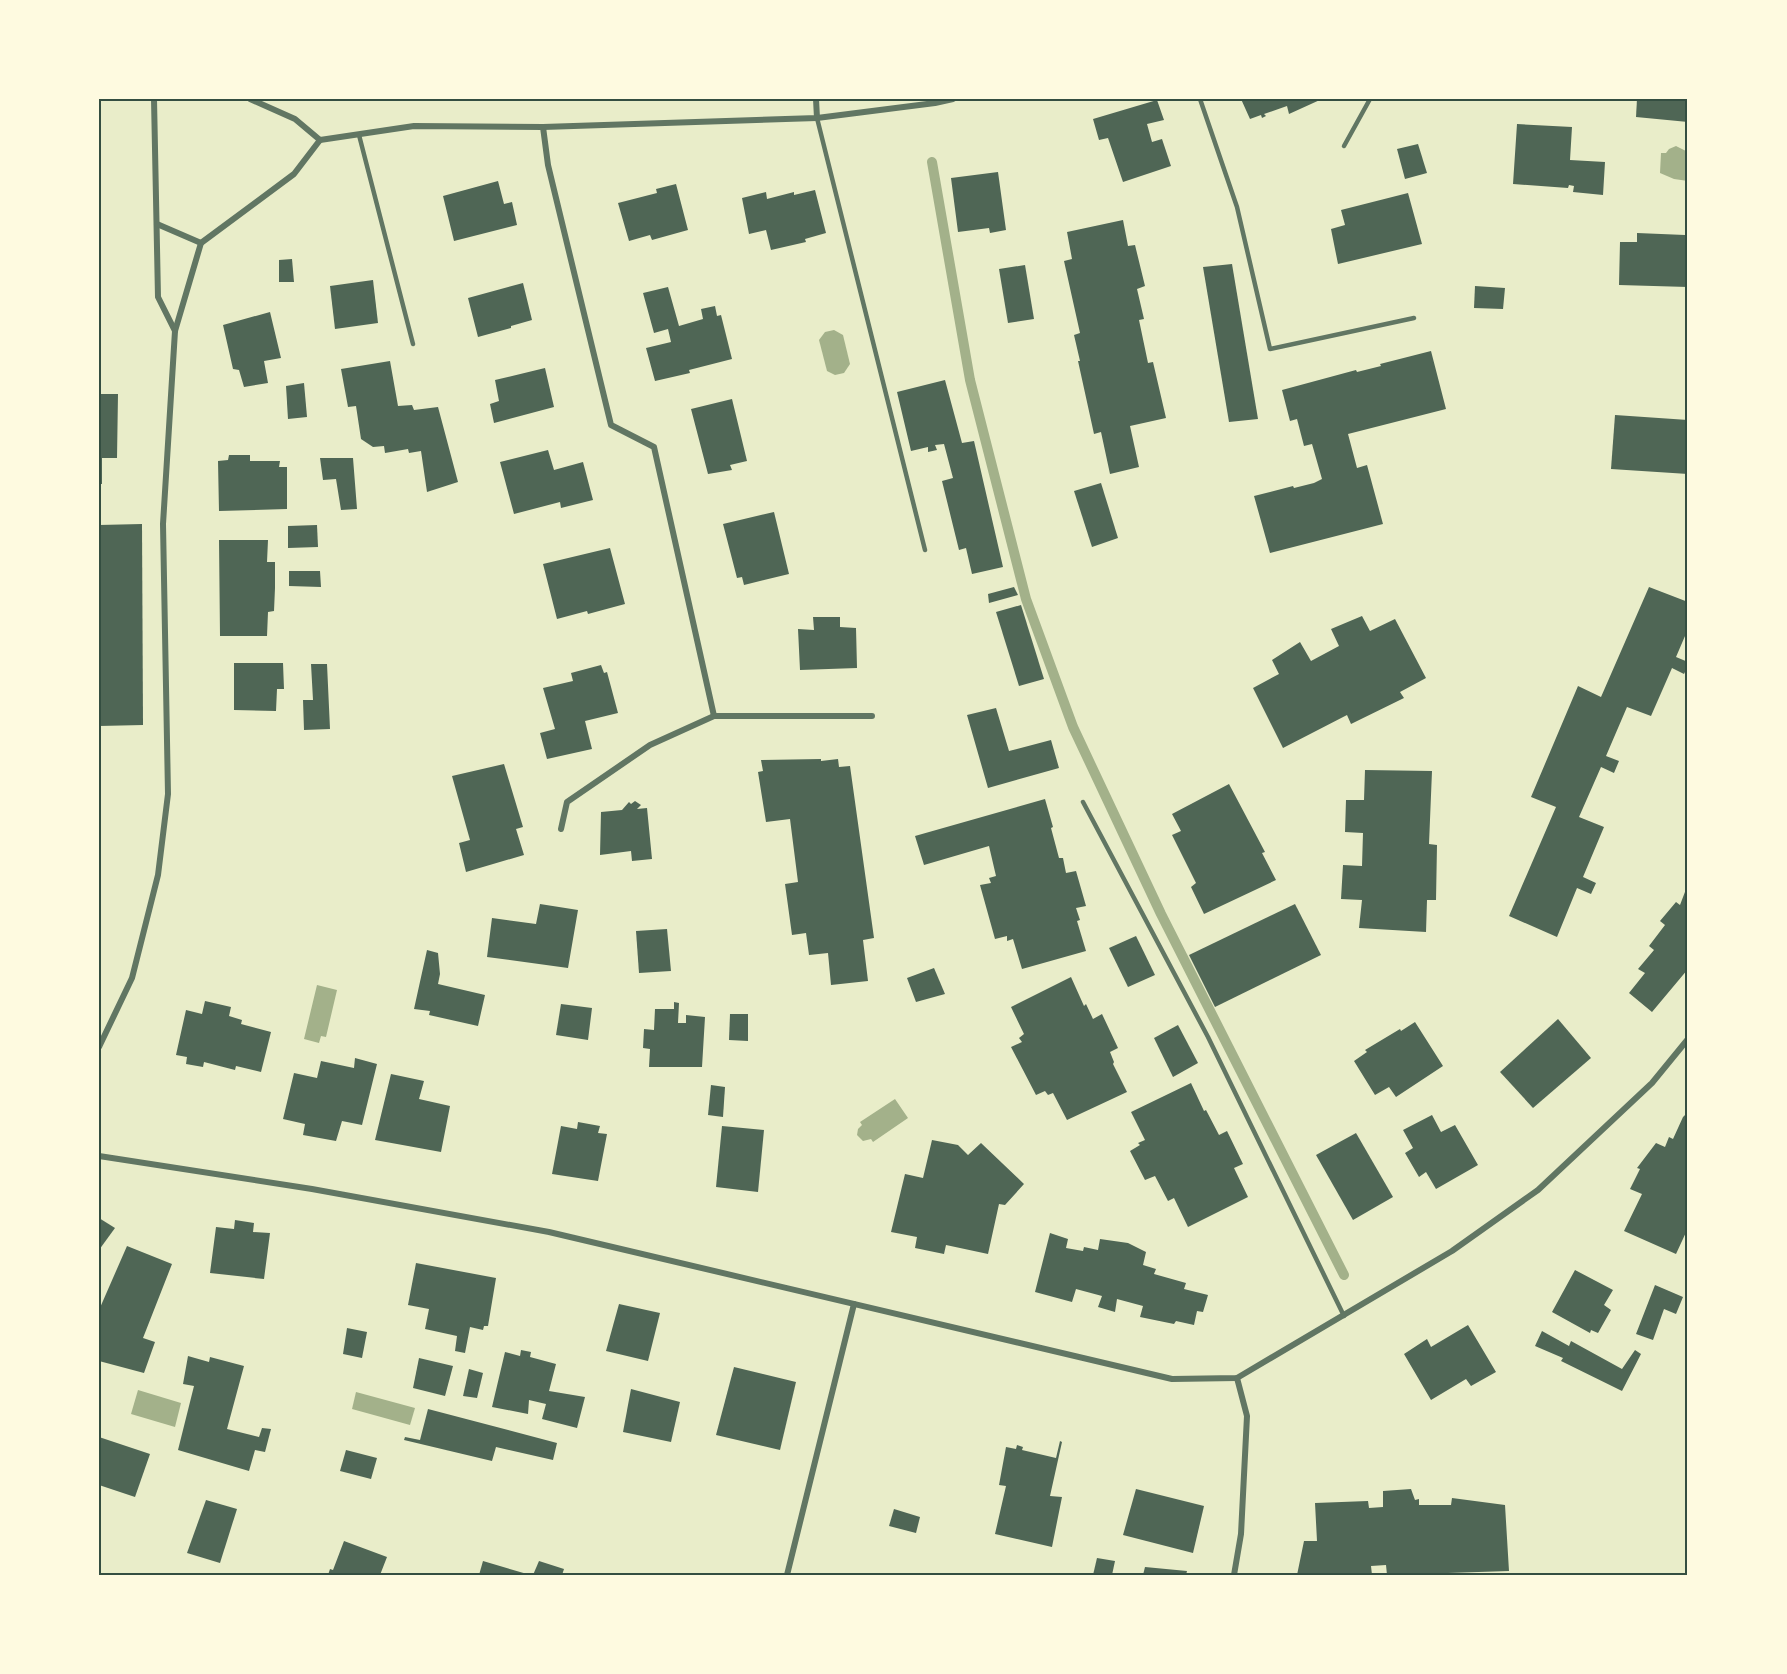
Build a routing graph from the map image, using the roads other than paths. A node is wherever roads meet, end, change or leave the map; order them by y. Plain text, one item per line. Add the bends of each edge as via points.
1 (154, 99) edge
2 (250, 99) edge
3 (816, 99) edge
4 (953, 99) edge
5 (1200, 99) edge
6 (1370, 99) edge
7 (817, 118) junction
8 (543, 127) junction
9 (359, 135) junction
10 (320, 140) junction
11 (1344, 146) dead end
12 (157, 224) junction
13 (201, 243) junction
14 (1414, 318) dead end
15 (175, 332) junction
16 (413, 344) dead end
17 (925, 550) dead end
18 (714, 716) junction
19 (872, 716) dead end
20 (1083, 802) dead end
21 (561, 829) dead end
22 (1688, 1039) edge
23 (99, 1047) edge
24 (99, 1156) edge
25 (854, 1304) junction
26 (1344, 1316) junction
27 (1236, 1378) junction
28 (787, 1575) edge
29 (1234, 1575) edge

1 - 12 street
2 - 10 street via 295,119
3 - 7 street
4 - 7 street
5 - 14 lane via 1237,207 1270,349
6 - 11 lane
7 - 8 street
7 - 17 lane
8 - 9 street via 414,126
8 - 18 street via 548,165 611,425 654,447
9 - 10 street
9 - 16 lane
10 - 13 street via 294,174
12 - 13 street
12 - 15 street via 158,297
13 - 15 street
15 - 23 street via 163,524 168,794 158,875 132,978
18 - 19 street
18 - 21 street via 650,745 567,802
20 - 26 lane via 1208,1037
22 - 26 street via 1652,1083 1538,1190 1452,1251
24 - 25 street via 549,1232
25 - 27 street via 1172,1379
25 - 28 street
26 - 27 street
27 - 29 street via 1247,1416 1241,1534

